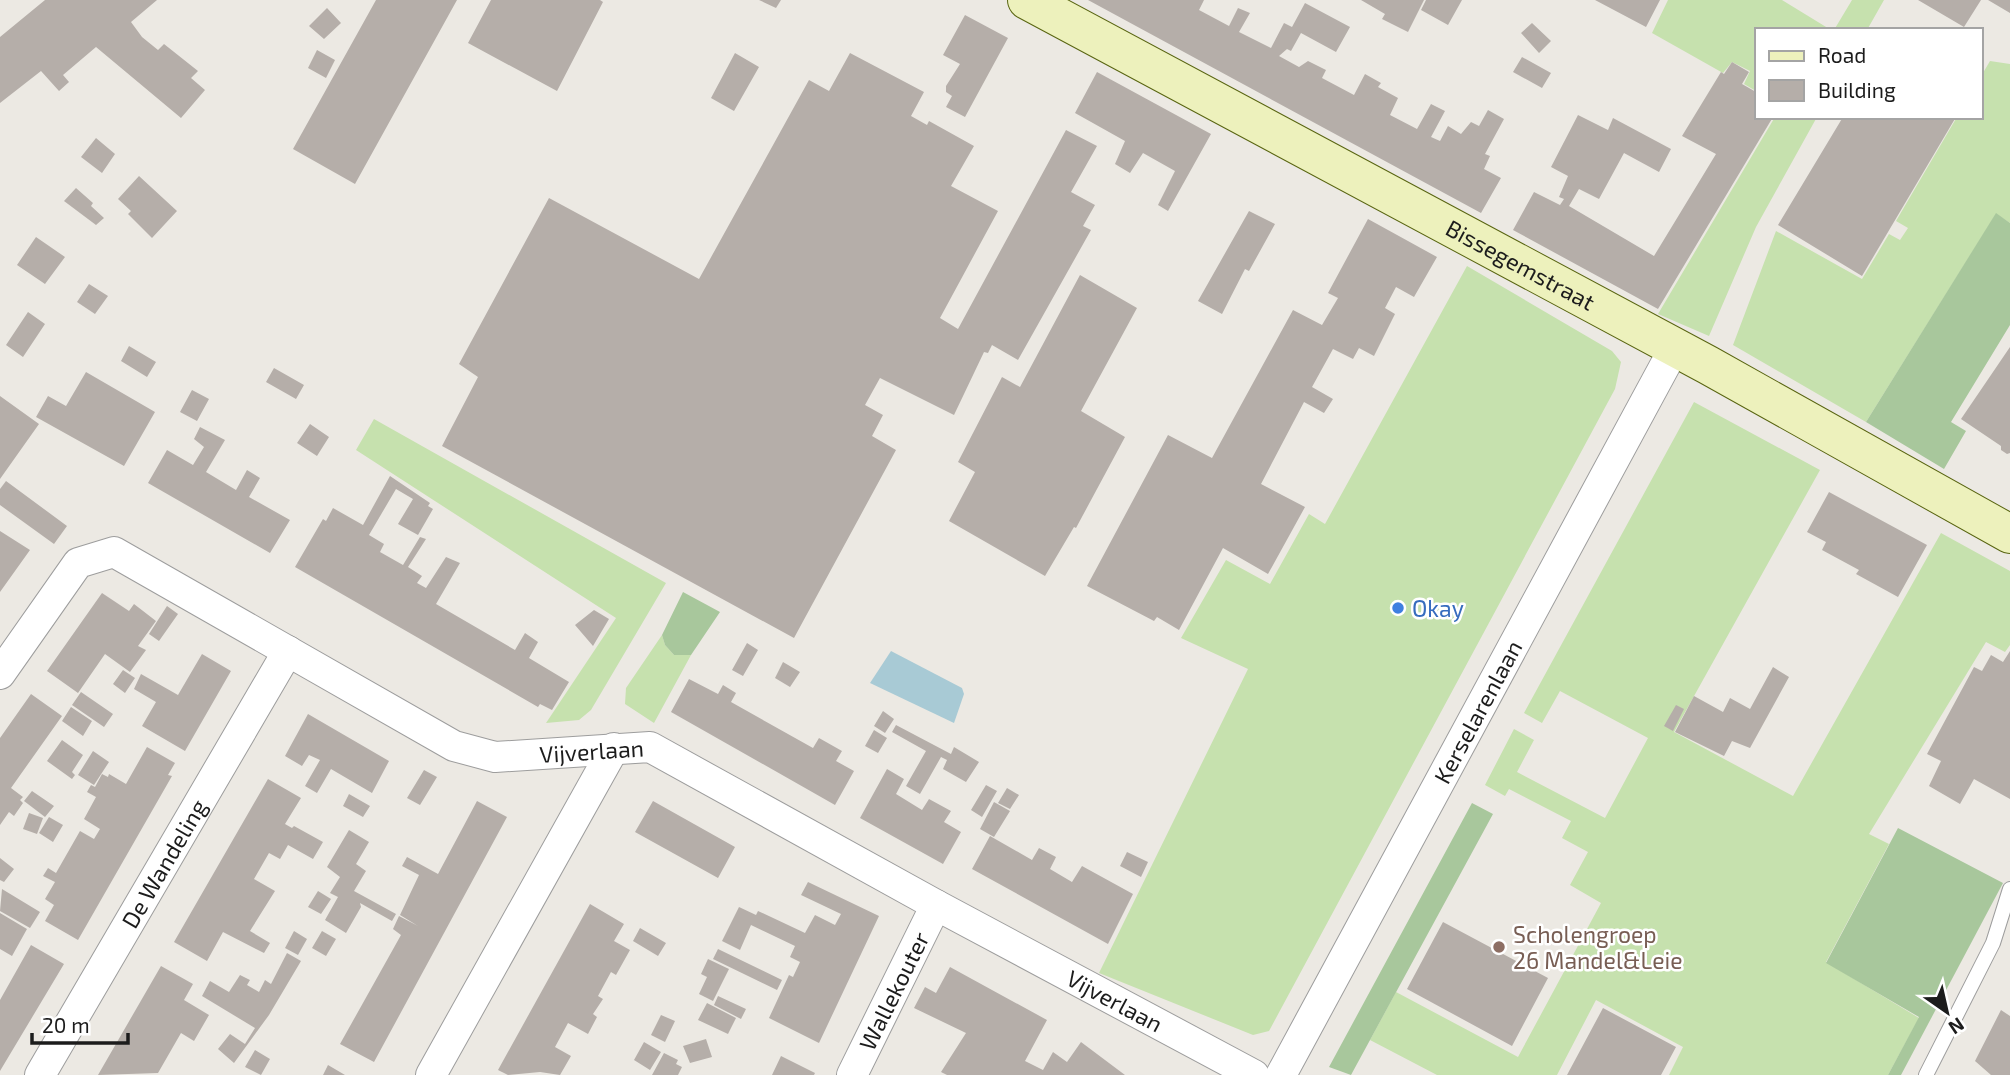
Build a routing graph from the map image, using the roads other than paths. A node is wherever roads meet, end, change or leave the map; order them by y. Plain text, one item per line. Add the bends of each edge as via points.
1 (1027, 0) edge
2 (1675, 347) junction
3 (2010, 534) edge
4 (288, 651) junction
5 (0, 674) edge
6 (614, 748) junction
7 (2010, 889) edge
8 (936, 905) junction
9 (40, 1075) edge
10 (431, 1075) edge
11 (852, 1075) edge
12 (1254, 1075) edge
13 (1281, 1075) edge
14 (1926, 1075) edge

1 - 2 street, Bissegemstraat
2 - 3 street, Bissegemstraat
2 - 13 street, Kerselarenlaan
4 - 5 street, Vijverlaan via 114,552 78,564
4 - 6 street, Vijverlaan via 454,746 495,757
4 - 9 street, De Wandeling
6 - 8 street, Vijverlaan via 650,747
6 - 10 street
7 - 14 lane via 1993,943
8 - 11 street, Wallekouter
8 - 12 street, Vijverlaan

